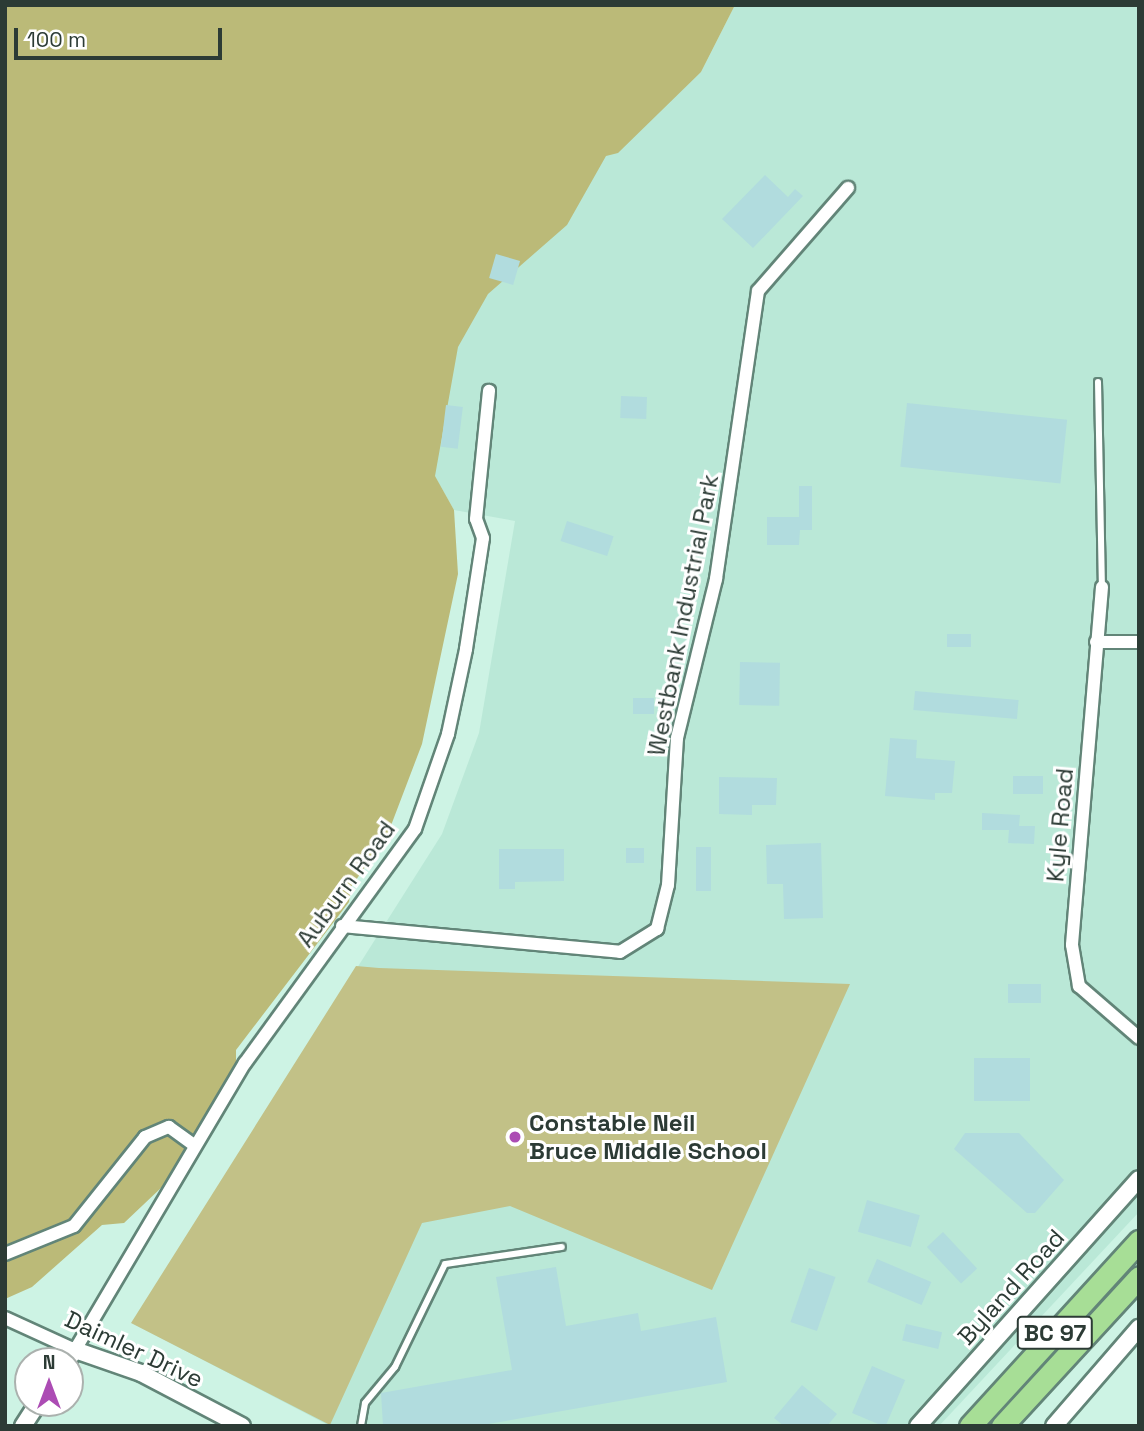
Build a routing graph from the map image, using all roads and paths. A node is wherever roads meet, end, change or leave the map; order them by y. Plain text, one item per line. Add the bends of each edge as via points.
1 (848, 188) dead end
2 (1098, 382) dead end
3 (489, 391) dead end
4 (1102, 587) joint
5 (1096, 642) junction
6 (1139, 642) edge
7 (342, 926) junction
8 (1139, 1038) edge
9 (194, 1145) junction
10 (1139, 1179) edge
11 (1139, 1241) edge
12 (562, 1247) dead end
13 (5, 1254) edge
14 (1139, 1277) edge
15 (5, 1318) edge
16 (1139, 1328) edge
17 (57, 1347) edge
18 (76, 1347) edge
19 (84, 1358) edge
20 (242, 1426) edge
21 (361, 1426) edge
22 (918, 1426) edge
23 (970, 1426) edge
24 (1002, 1426) edge
25 (1054, 1426) edge

1 - 7 street, Westbank Industrial Park via 758,291 716,579 677,738 667,885 657,929 621,952
2 - 4 lane
3 - 7 street, Auburn Road via 476,519 483,538 448,734 415,829
4 - 5 street, Kyle Road
5 - 6 street
5 - 8 street, Kyle Road via 1072,946 1079,986
7 - 9 street, Auburn Road
9 - 13 street via 170,1127 145,1137 74,1226
9 - 18 street, Auburn Road
10 - 22 street, Byland Road
11 - 23 highway, BC 97
12 - 21 lane via 445,1264 395,1367 365,1404
14 - 24 highway, BC 97
15 - 17 street, Daimler Drive
16 - 25 street
19 - 20 street, Daimler Drive via 141,1373

